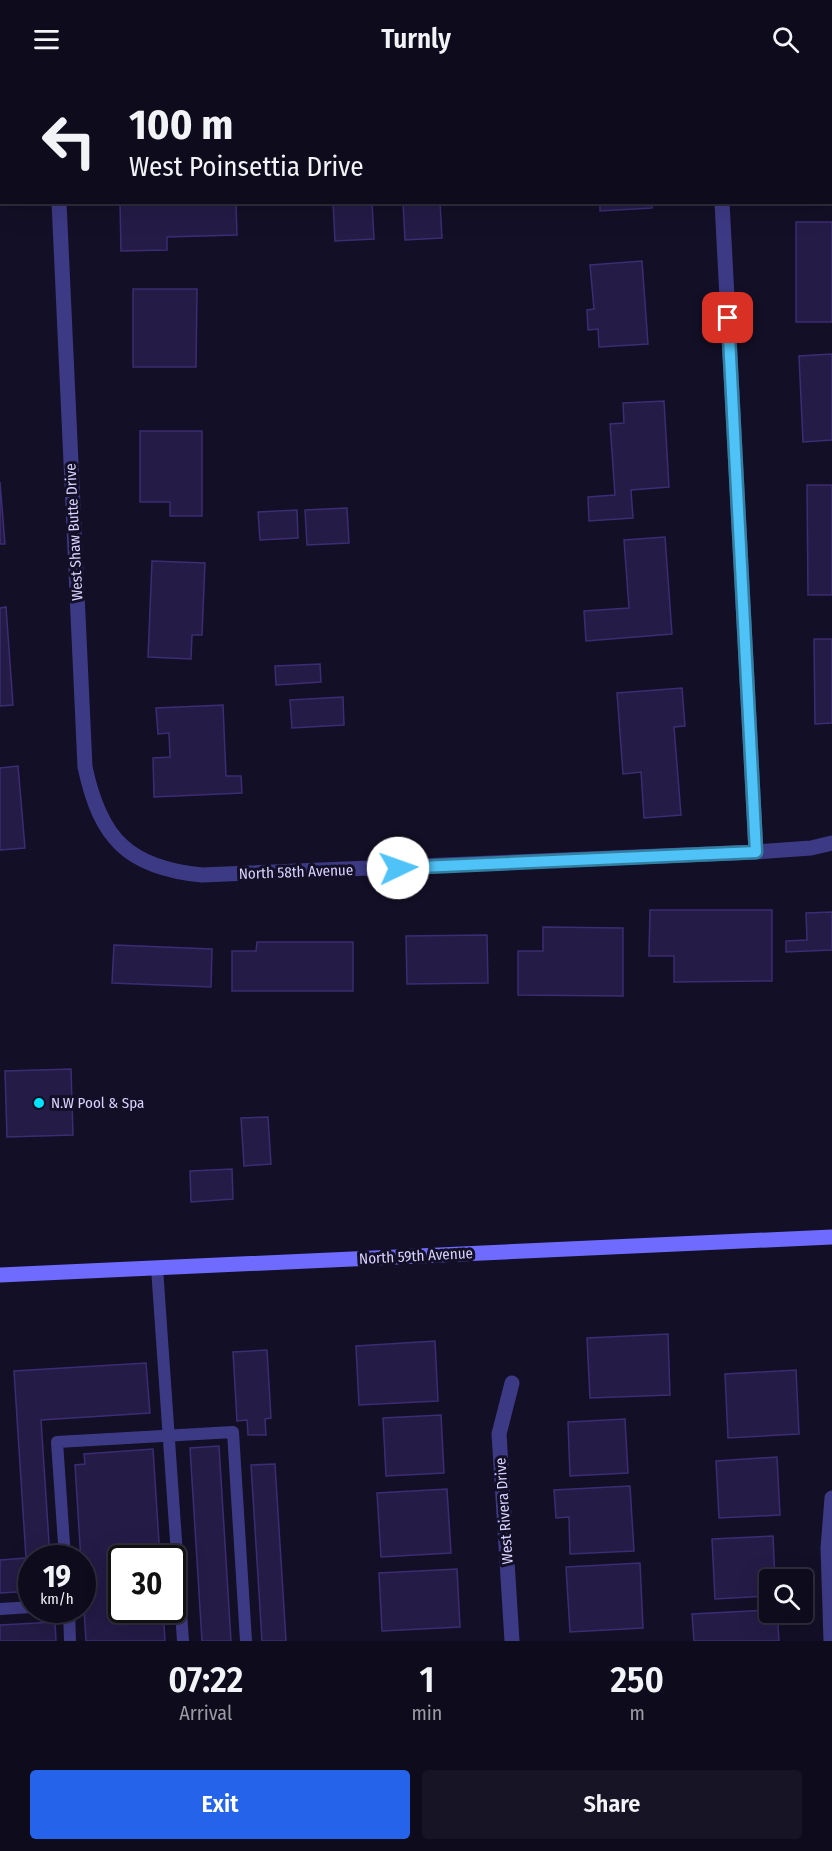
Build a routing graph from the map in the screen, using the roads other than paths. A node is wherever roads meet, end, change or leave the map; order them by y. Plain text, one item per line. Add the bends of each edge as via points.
1 (59, 204) edge
2 (722, 204) edge
3 (832, 843) edge
4 (125, 850) joint
5 (756, 852) junction
6 (832, 1237) edge
7 (157, 1268) junction
8 (0, 1275) edge
9 (512, 1383) dead end
10 (170, 1436) junction
11 (832, 1498) edge
12 (64, 1545) edge
13 (18, 1608) edge
14 (0, 1609) edge
15 (69, 1623) edge
16 (70, 1641) edge
17 (183, 1641) edge
18 (246, 1641) edge
19 (512, 1641) edge
20 (831, 1641) edge

1 - 4 street, West Shaw Butte Drive via 85,766 102,823
2 - 5 street
3 - 5 street, North 58th Avenue
4 - 5 street, North 58th Avenue via 171,872 202,875
6 - 7 main road, North 59th Avenue
7 - 8 main road, North 59th Avenue
7 - 10 lane
9 - 19 street, West Rivera Drive via 499,1434
10 - 12 lane via 57,1442
10 - 17 lane
10 - 18 lane via 233,1432
11 - 20 street via 828,1548
13 - 14 lane
15 - 16 lane

